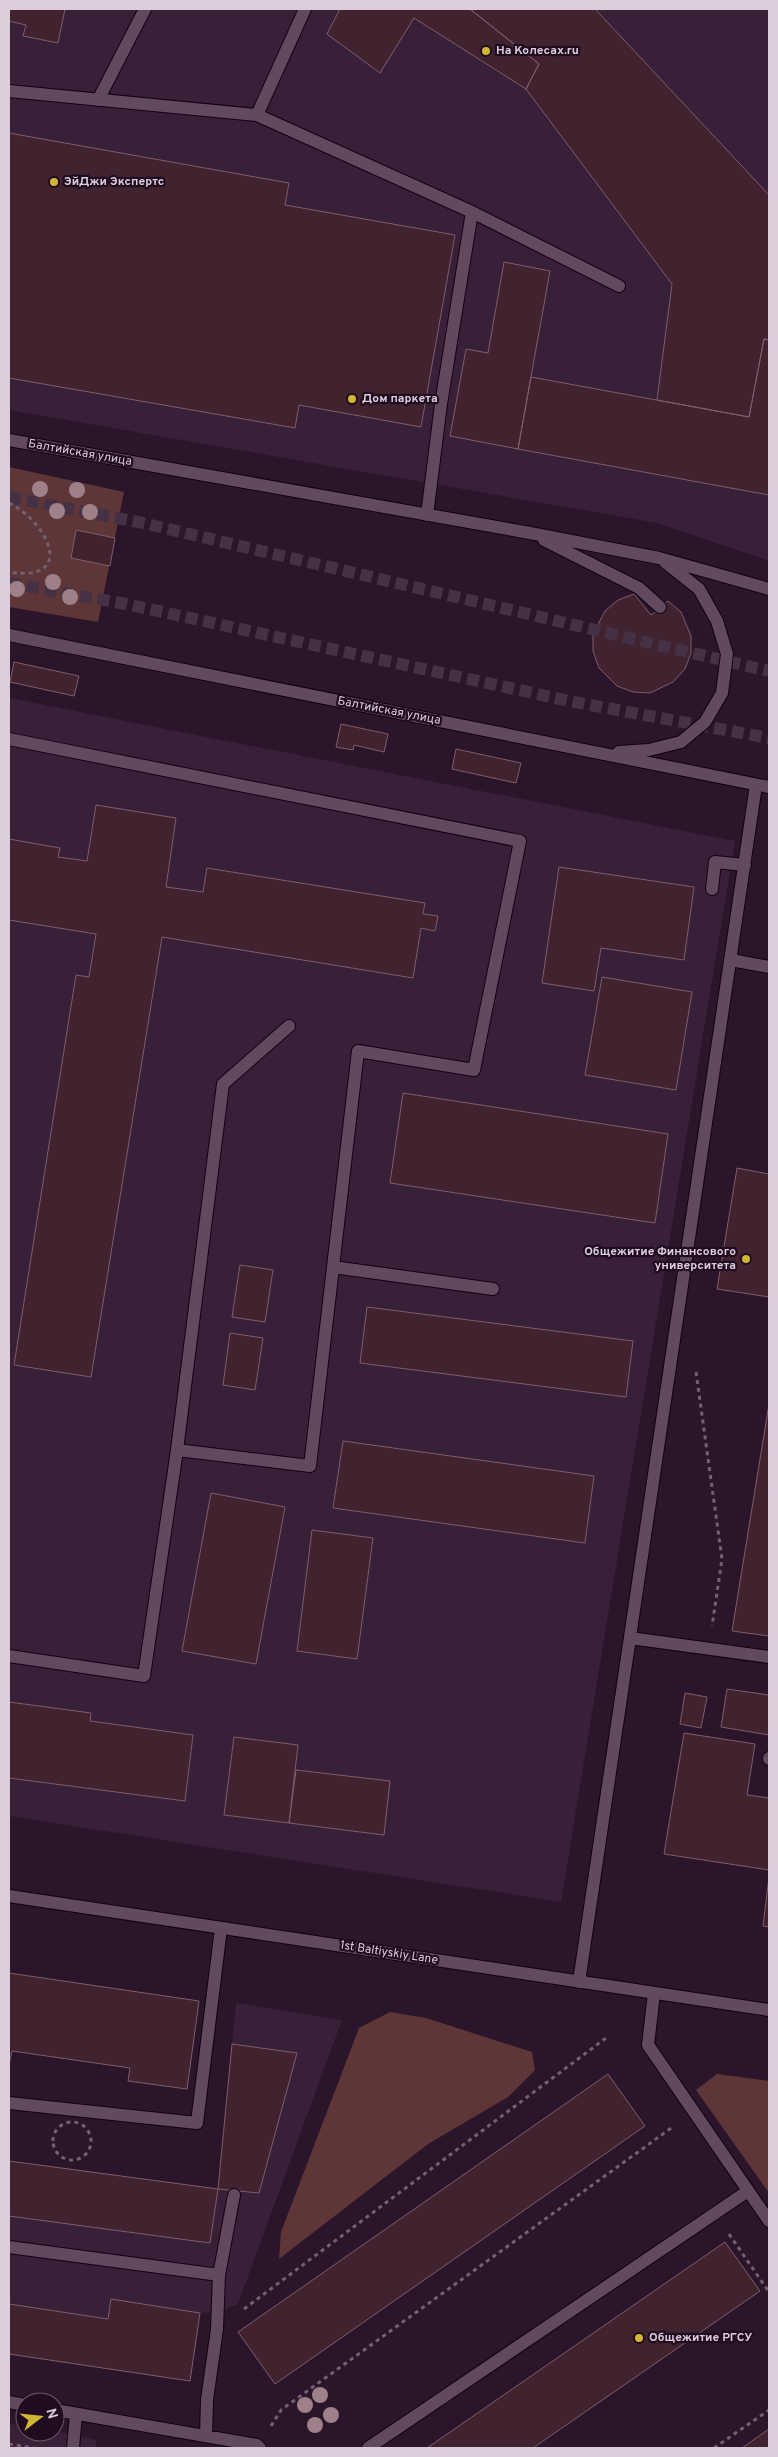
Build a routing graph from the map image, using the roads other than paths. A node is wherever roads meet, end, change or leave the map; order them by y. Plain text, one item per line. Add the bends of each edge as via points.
1 (144, 9) edge
2 (305, 9) edge
3 (9, 91) edge
4 (98, 100) junction
5 (257, 115) junction
6 (472, 212) junction
7 (618, 286) dead end
8 (9, 440) edge
9 (427, 515) junction
10 (530, 533) junction
11 (659, 558) junction
12 (769, 589) edge
13 (660, 607) dead end
14 (9, 636) edge
15 (9, 739) edge
16 (604, 753) junction
17 (756, 785) junction
18 (769, 787) edge
19 (745, 865) junction
20 (712, 889) dead end
21 (731, 960) junction
22 (769, 967) edge
23 (289, 1026) dead end
24 (333, 1267) junction
25 (493, 1289) dead end
26 (177, 1450) junction
27 (630, 1638) junction
28 (9, 1656) edge
29 (769, 1657) edge
30 (9, 1896) edge
31 (221, 1928) junction
32 (579, 1982) junction
33 (654, 1993) junction
34 (769, 2010) edge
35 (9, 2103) edge
36 (748, 2190) junction
37 (234, 2195) dead end
38 (769, 2221) edge
39 (9, 2248) edge
40 (219, 2275) junction
41 (65, 2412) edge
42 (76, 2414) junction
43 (206, 2436) junction
44 (259, 2446) edge
45 (73, 2448) edge
46 (368, 2448) edge

1 - 4 street
2 - 5 street
3 - 4 street
4 - 5 street
5 - 6 street
6 - 7 street
6 - 9 street
8 - 9 street, Балтийская улица
9 - 10 street, Балтийская улица
10 - 11 street, Балтийская улица
10 - 13 street via 639,588
11 - 12 street, Балтийская улица
11 - 16 street via 699,589 718,621 727,654 722,693 705,722 680,742 649,750
14 - 16 street, Балтийская улица
15 - 24 street via 520,841 474,1070 358,1051
16 - 17 street, Балтийская улица
17 - 18 street, Балтийская улица
17 - 19 street
19 - 20 street via 715,862
19 - 21 street
21 - 22 street
21 - 27 street
23 - 26 street via 223,1084
24 - 25 street
24 - 26 street via 310,1466
26 - 28 street via 144,1676
27 - 29 street
27 - 32 street
30 - 31 street, 1st Baltiyskiy Lane
31 - 32 street, 1st Baltiyskiy Lane
31 - 35 street via 197,2123
32 - 33 street, 1st Baltiyskiy Lane
33 - 34 street, 1st Baltiyskiy Lane
33 - 36 street via 648,2045
36 - 38 street
36 - 46 street
37 - 40 street
39 - 40 street
40 - 43 street
41 - 42 street
42 - 43 street
42 - 45 street
43 - 44 street

